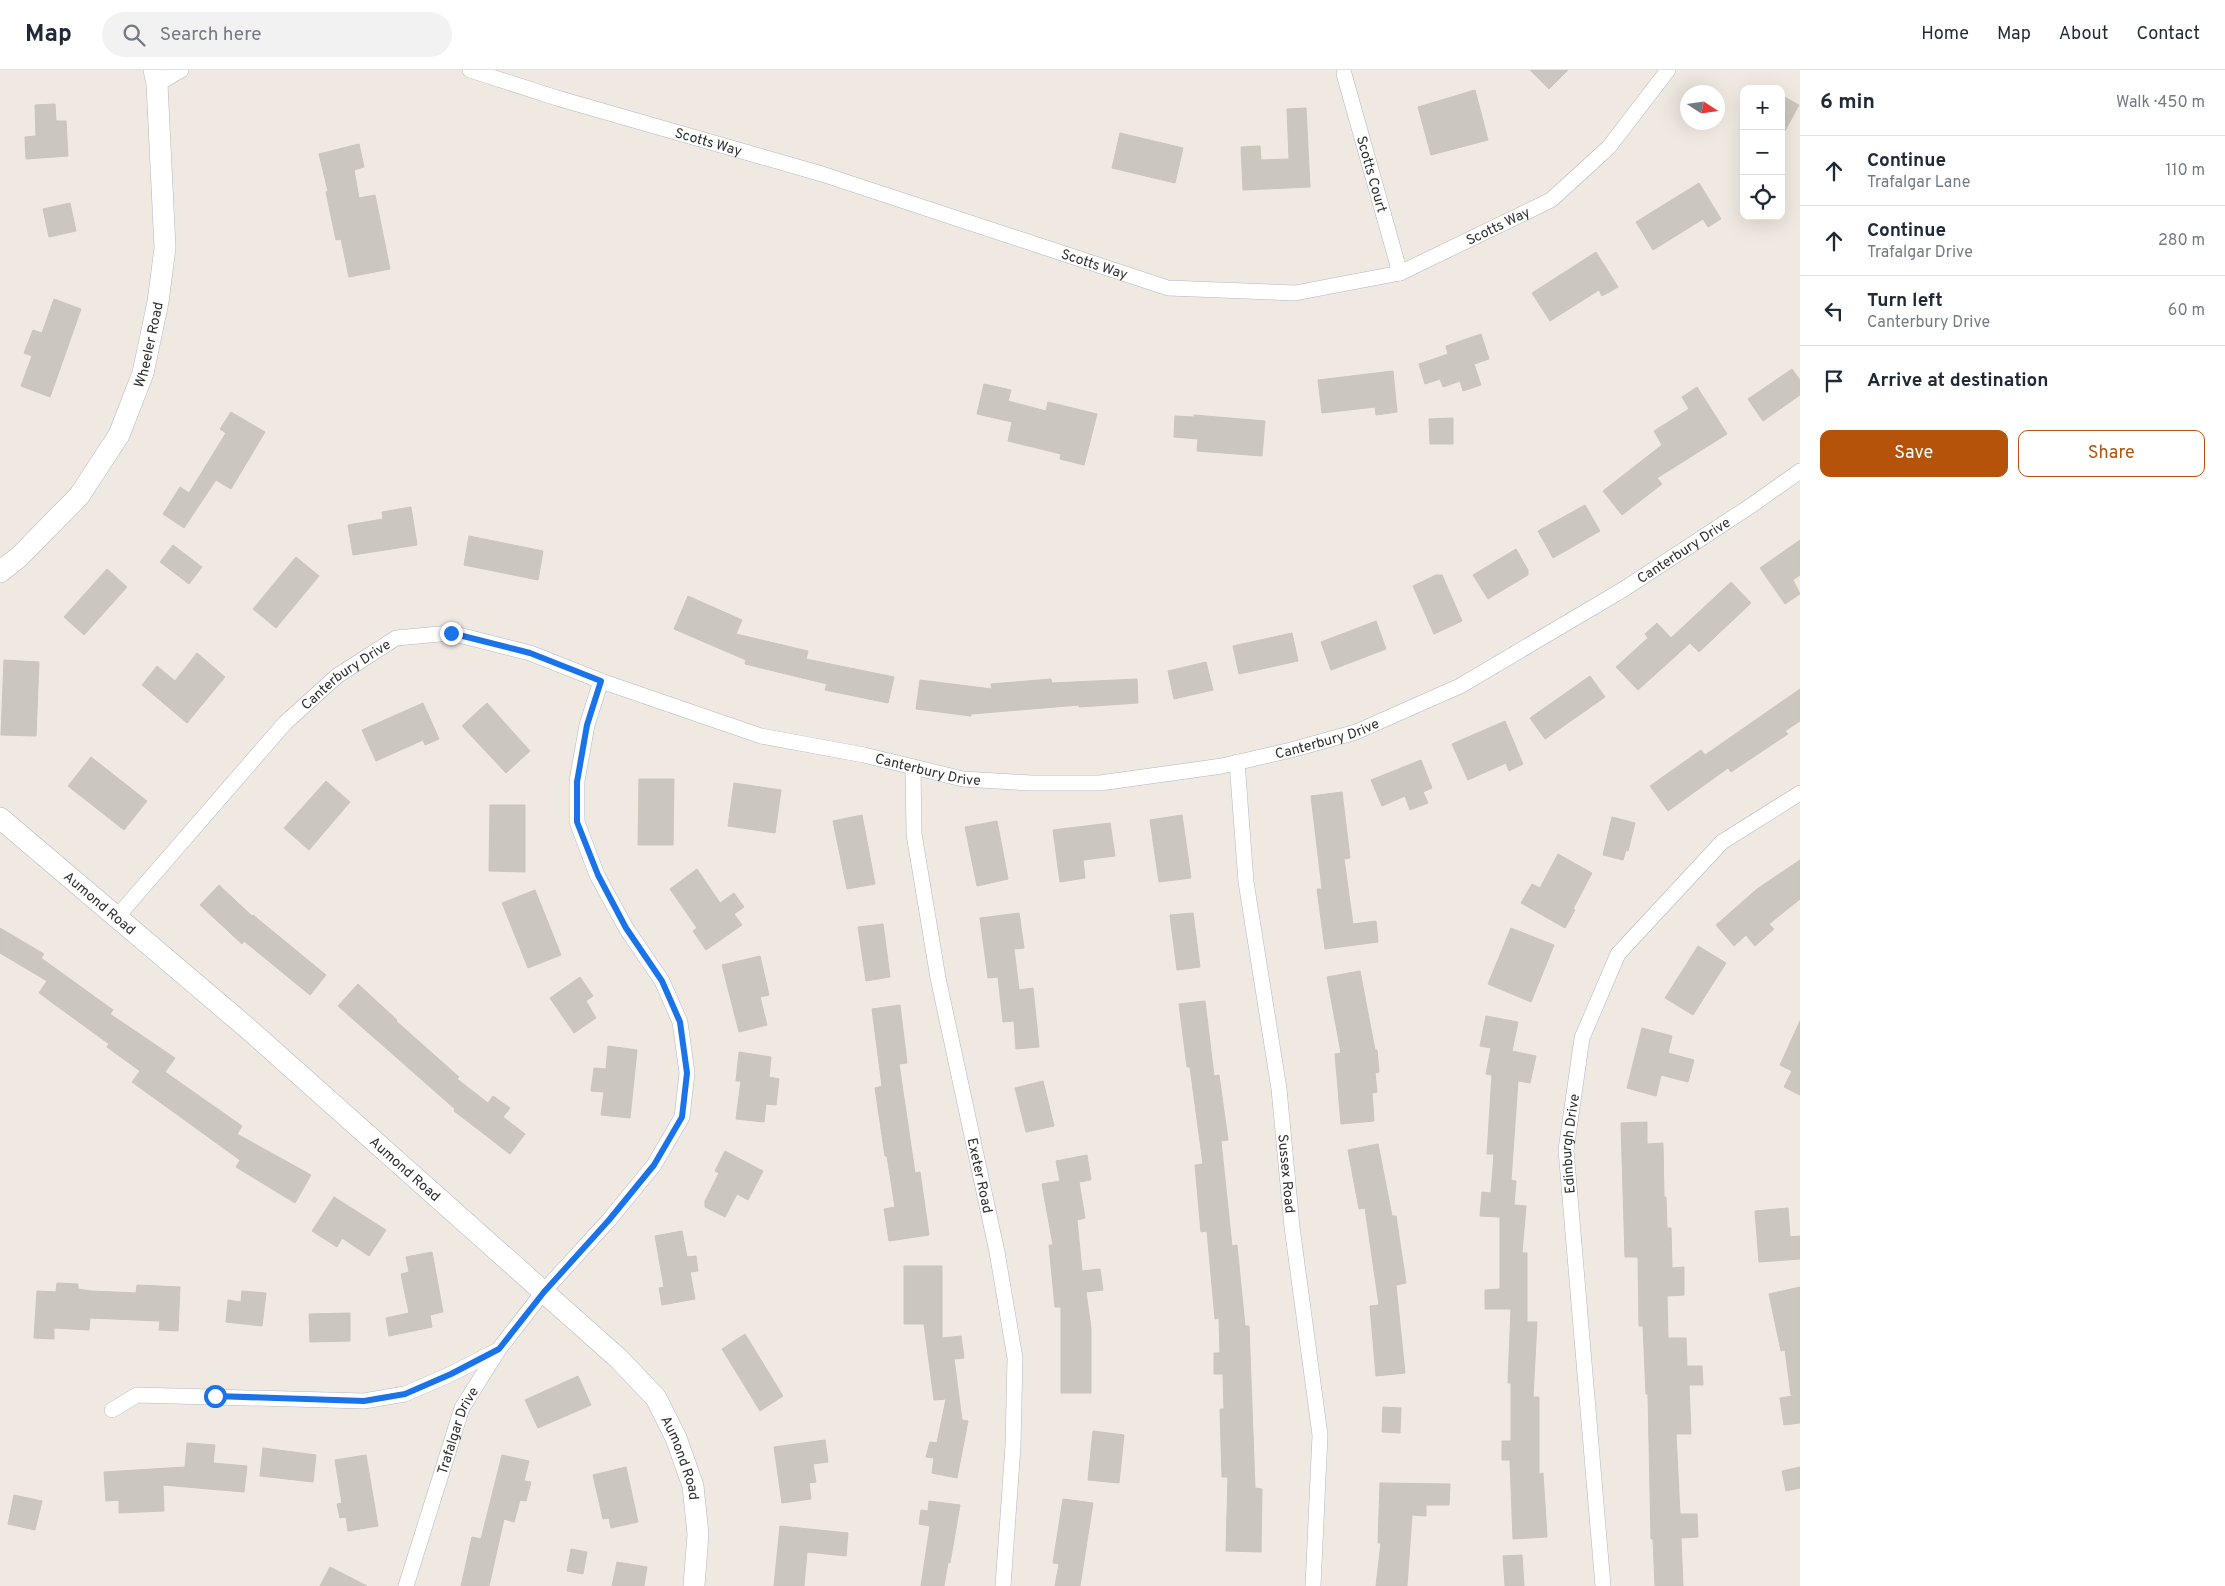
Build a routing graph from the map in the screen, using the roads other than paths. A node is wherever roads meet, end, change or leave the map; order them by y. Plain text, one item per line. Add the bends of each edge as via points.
1 (182, 70) edge
2 (470, 70) edge
3 (1668, 70) edge
4 (1344, 74) dead end
5 (156, 77) edge
6 (1400, 273) junction
7 (1800, 471) edge
8 (0, 572) edge
9 (601, 681) junction
10 (1237, 762) junction
11 (913, 767) junction
12 (1800, 793) edge
13 (0, 818) edge
14 (116, 918) junction
15 (544, 1292) junction
16 (499, 1349) junction
17 (112, 1410) dead end
18 (406, 1586) edge
19 (694, 1586) edge
20 (1002, 1586) edge
21 (1313, 1586) edge
22 (1603, 1586) edge

1 - 5 street
2 - 6 street, Scotts Way via 822,174 1168,288 1295,293
3 - 6 street, Scotts Way via 1609,147 1551,200
4 - 6 street, Scotts Court
5 - 8 street, Wheeler Road via 165,248 143,373 119,435 79,496
7 - 10 street, Canterbury Drive via 1624,589 1460,686 1356,732
9 - 11 street, Canterbury Drive via 761,736
9 - 14 street, Canterbury Drive via 530,653 451,633 396,638 337,676 285,723
9 - 15 street, Trafalgar Drive via 587,725 577,782 577,822 598,875 626,928 662,981 680,1022 687,1073 682,1117 654,1165
10 - 11 street, Canterbury Drive via 1100,783 963,779
10 - 21 street, Sussex Road via 1246,882 1279,1089 1292,1227 1320,1435
11 - 20 street, Exeter Road via 914,834 938,978 997,1252 1015,1358 1013,1446
12 - 22 street, Edinburgh Drive via 1722,842 1618,954 1582,1038 1566,1150
13 - 14 street, Aumond Road
14 - 15 street, Aumond Road via 252,1033
15 - 16 street, Trafalgar Drive
15 - 19 street, Aumond Road via 620,1359 656,1398 676,1438 693,1486 698,1534
16 - 17 street via 405,1394 364,1401 137,1395
16 - 18 street, Trafalgar Drive via 462,1408

